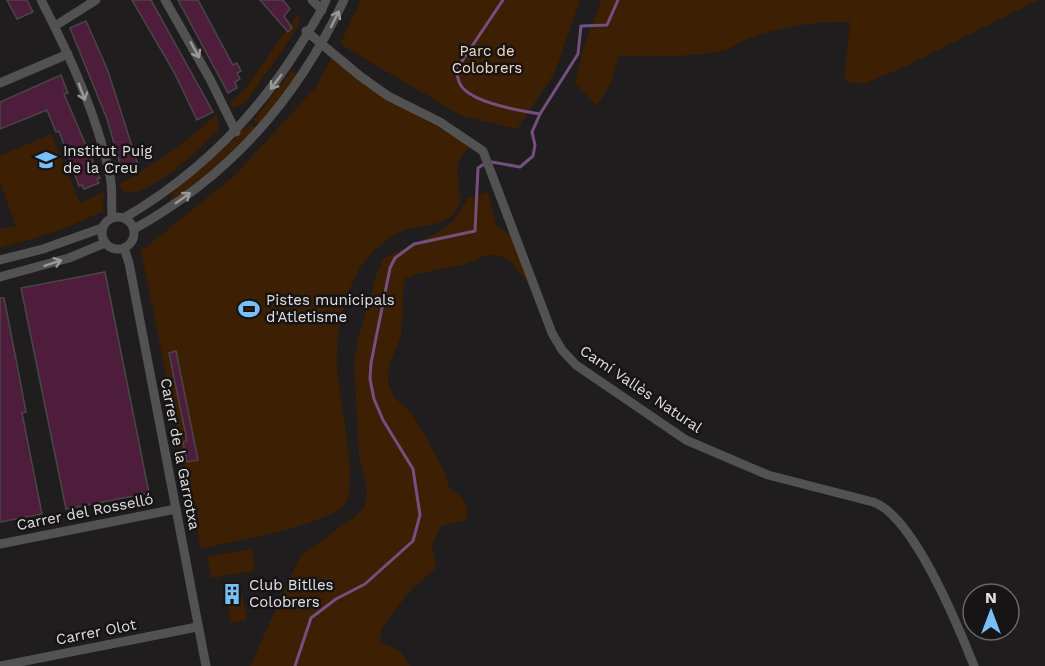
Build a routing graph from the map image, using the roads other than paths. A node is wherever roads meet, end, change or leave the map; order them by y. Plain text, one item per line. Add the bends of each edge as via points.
1 (41, 0) edge
2 (96, 0) edge
3 (165, 0) edge
4 (312, 0) edge
5 (326, 0) edge
6 (344, 0) edge
7 (322, 10) junction
8 (55, 26) junction
9 (307, 32) junction
10 (322, 44) junction
11 (68, 54) junction
12 (0, 83) edge
13 (236, 132) junction
14 (112, 217) junction
15 (124, 218) junction
16 (102, 228) junction
17 (134, 229) junction
18 (105, 243) junction
19 (124, 248) junction
20 (0, 260) edge
21 (0, 277) edge
22 (176, 508) junction
23 (0, 544) edge
24 (197, 627) junction
25 (0, 666) edge
26 (206, 666) edge
27 (975, 666) edge

1 - 8 street
2 - 8 street
3 -> 13 street
4 - 7 street
5 - 7 street
10 -> 6 street
7 - 9 street
8 - 11 street
9 - 10 street, Camí Vallès Natural
9 -> 13 street via 258,107
17 -> 10 street via 185,198 225,166 268,122
10 - 27 street, Camí Vallès Natural via 388,96 440,122 483,151 552,333 570,358 696,445 768,476 882,506 903,526 932,574
11 - 12 street
11 -> 14 street via 99,133 111,178
13 - 15 street via 177,182
14 - 15 street
14 - 16 street
15 - 17 street
16 - 18 street
16 - 20 street
17 - 19 street via 133,238
18 - 19 street via 113,249
21 -> 18 street via 69,258
19 - 22 street, Carrer de la Garrotxa
22 - 23 street, Carrer del Rosselló
22 - 24 street, Carrer de la Garrotxa
24 - 25 street, Carrer Olot
24 - 26 street, Carrer de la Garrotxa

